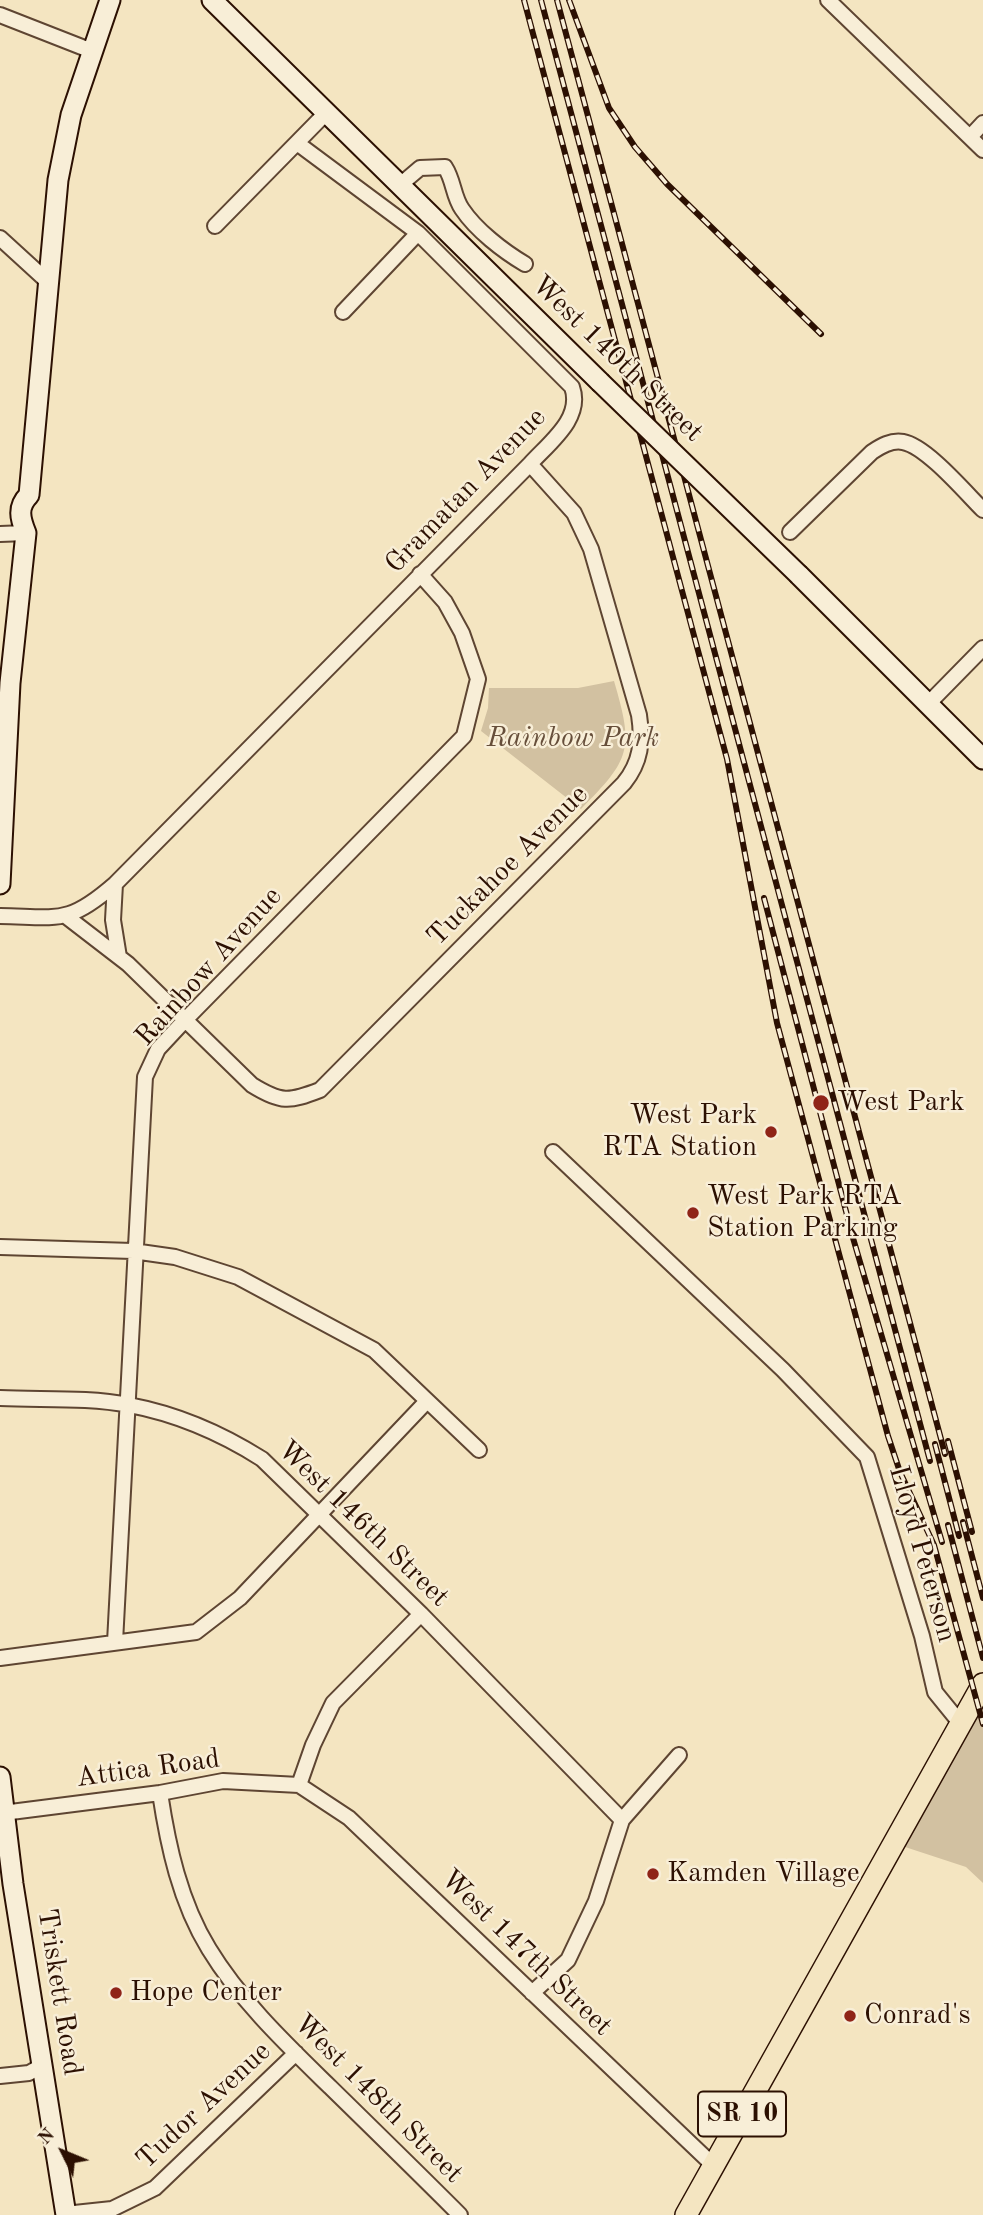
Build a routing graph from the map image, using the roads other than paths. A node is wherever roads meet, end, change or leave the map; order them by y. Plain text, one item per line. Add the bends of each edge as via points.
1 (110, 0) edge
2 (212, 0) edge
3 (828, 0) edge
4 (0, 15) edge
5 (92, 51) junction
6 (326, 113) junction
7 (983, 123) edge
8 (970, 137) junction
9 (297, 143) junction
10 (983, 150) edge
11 (400, 185) junction
12 (215, 226) dead end
13 (418, 233) junction
14 (0, 237) edge
15 (525, 264) dead end
16 (46, 280) junction
17 (343, 312) dead end
18 (530, 464) junction
19 (983, 510) edge
20 (790, 532) dead end
21 (26, 533) junction
22 (0, 534) edge
23 (420, 574) junction
24 (983, 648) edge
25 (5, 684) edge
26 (929, 703) junction
27 (983, 759) edge
28 (0, 884) edge
29 (115, 884) junction
30 (0, 916) edge
31 (67, 917) junction
32 (119, 957) junction
33 (185, 1020) junction
34 (553, 1152) dead end
35 (0, 1247) edge
36 (133, 1251) junction
37 (0, 1398) edge
38 (427, 1401) junction
39 (126, 1404) junction
40 (479, 1450) dead end
41 (320, 1514) junction
42 (421, 1614) junction
43 (115, 1642) junction
44 (0, 1658) edge
45 (983, 1684) edge
46 (961, 1724) junction
47 (679, 1755) dead end
48 (0, 1777) edge
49 (299, 1785) junction
50 (159, 1793) junction
51 (3, 1813) junction
52 (622, 1820) junction
53 (6, 1886) edge
54 (532, 1993) junction
55 (296, 2053) junction
56 (43, 2065) junction
57 (0, 2076) edge
58 (713, 2165) junction
59 (66, 2214) edge
60 (460, 2215) edge
61 (686, 2215) edge

1 - 5 main road
2 - 6 main road, West 140th Street
3 - 8 street
4 - 5 street
5 - 16 main road via 63,147
6 - 9 street
6 - 11 main road, West 140th Street
7 - 8 street
8 - 10 street
9 - 12 street
9 - 13 street, Gramatan Avenue
11 - 15 street via 420,168 445,167 463,210 506,253
11 - 26 main road, West 140th Street, bridge
13 - 17 street
13 - 18 street, Gramatan Avenue via 572,387 577,399 574,414
14 - 16 street
16 - 21 main road via 29,495 22,502 20,518
18 - 23 street, Gramatan Avenue
18 - 33 street, Tuckahoe Avenue via 574,513 591,549 639,715 642,732 635,769 320,1090 291,1101 270,1097 251,1085
19 - 20 street via 918,448 902,441 886,443 872,452
21 - 22 street
21 - 25 main road
23 - 29 street, Gramatan Avenue
23 - 33 street, Rainbow Avenue via 445,602 463,633 478,680 464,736
24 - 26 street
25 - 28 main road
26 - 27 main road, West 140th Street
29 - 31 street, Gramatan Avenue
29 - 32 street via 113,920
30 - 31 street
31 - 32 street, Tuckahoe Avenue
32 - 33 street, Tuckahoe Avenue
33 - 36 street, Rainbow Avenue via 158,1049 145,1077
34 - 46 street, Lloyd Peterson via 791,1378 867,1457 935,1692
35 - 36 street
36 - 38 street via 174,1256 237,1277 374,1350
36 - 39 street, Rainbow Avenue
37 - 39 street, West 146th Street
38 - 40 street
38 - 41 street
39 - 41 street, West 146th Street via 235,1441 262,1459
39 - 43 street, Rainbow Avenue
41 - 42 street, West 146th Street
41 - 43 street via 240,1598 196,1632
42 - 49 street via 333,1703
42 - 52 street, West 146th Street
43 - 44 street
45 - 46 main road, SR 10
46 - 58 main road, SR 10
47 - 52 street
48 - 51 main road, Triskett Road
49 - 50 street, Attica Road via 223,1781
49 - 54 street, West 147th Street via 349,1818
50 - 51 street, Attica Road
50 - 55 street, West 148th Street via 169,1849 208,1947 235,1986
51 - 53 main road, Triskett Road
52 - 54 street via 596,1901 568,1959
53 - 56 main road, Triskett Road
54 - 58 street, West 147th Street
55 - 59 street, Tudor Avenue via 155,2188 112,2209
55 - 60 street, West 148th Street
56 - 57 street via 29,2073
56 - 59 main road, Triskett Road
58 - 61 main road, SR 10

